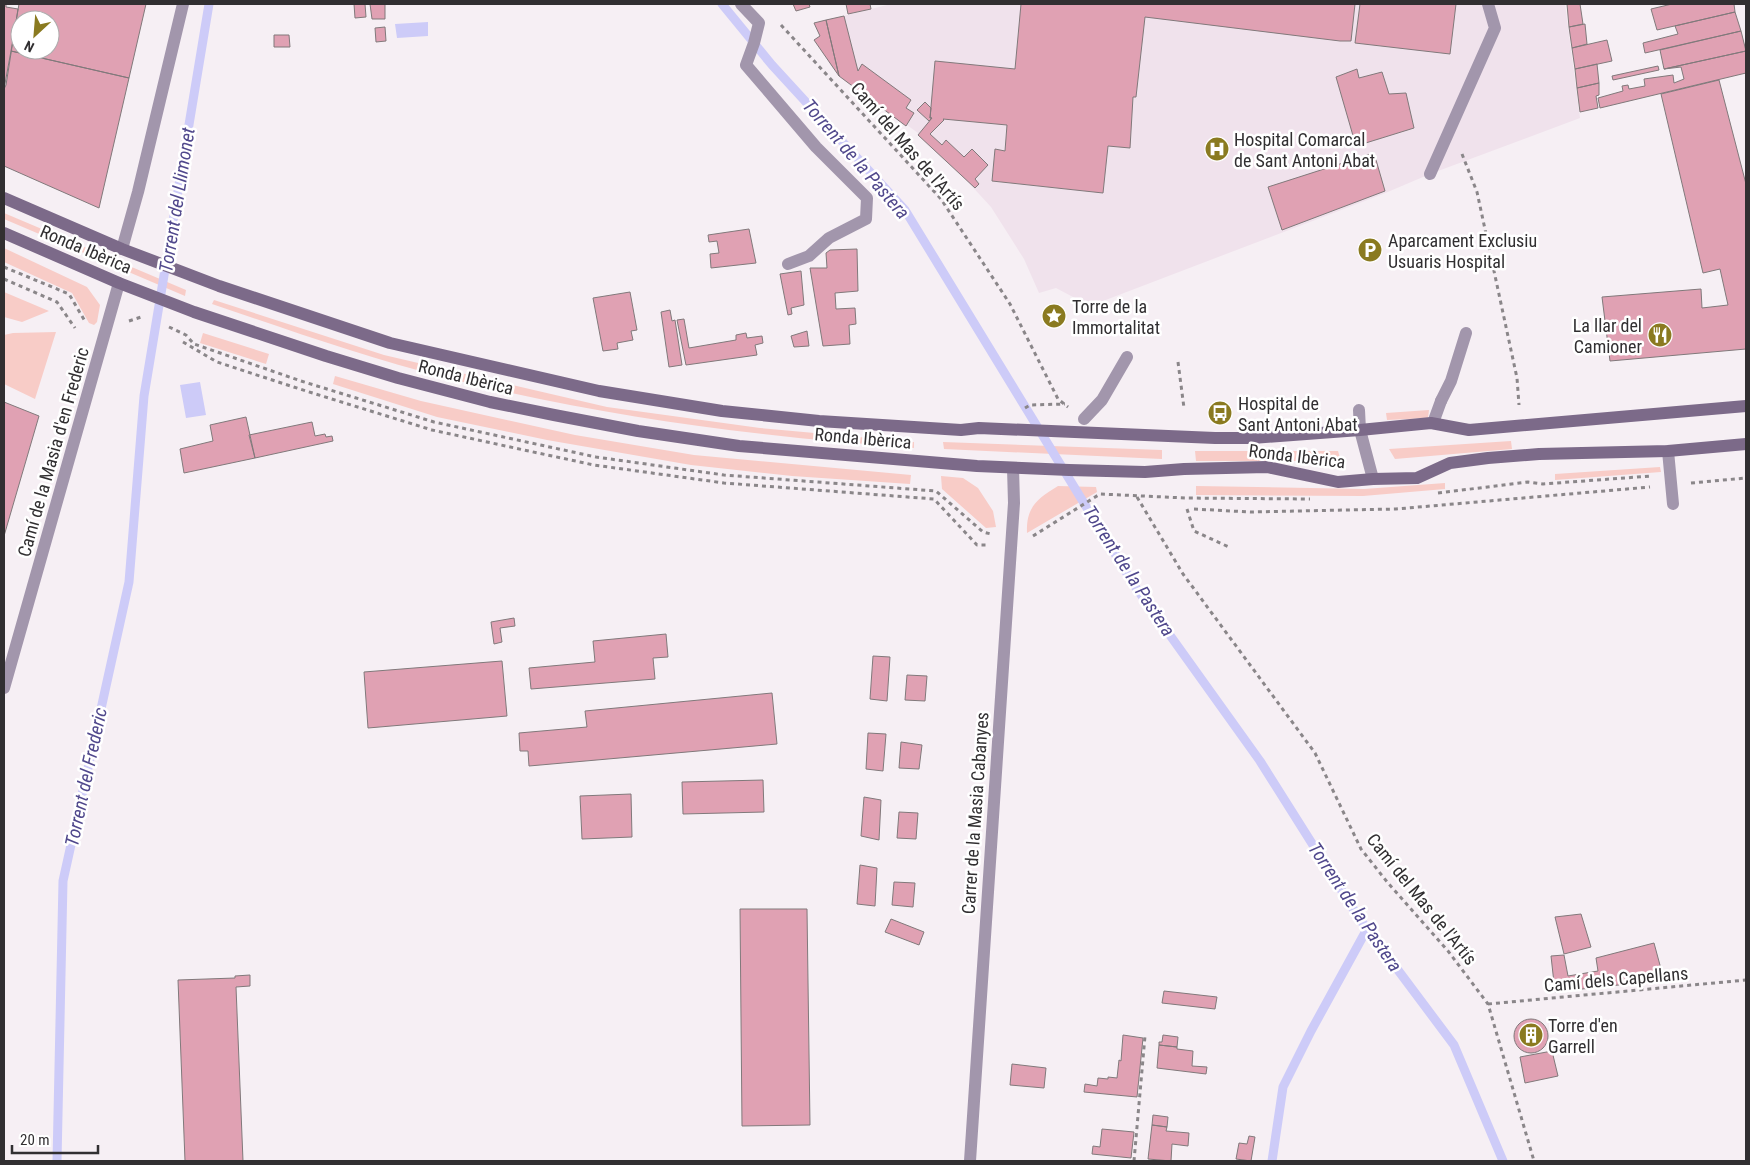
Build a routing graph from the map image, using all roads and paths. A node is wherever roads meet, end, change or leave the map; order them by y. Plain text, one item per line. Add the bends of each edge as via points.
1 (183, 4) edge
2 (741, 4) edge
3 (1488, 4) edge
4 (776, 19) dead end
5 (1451, 128) junction
6 (1430, 174) dead end
7 (4, 198) edge
8 (4, 233) edge
9 (122, 249) junction
10 (788, 264) dead end
11 (4, 267) edge
12 (4, 279) edge
13 (119, 283) junction
14 (149, 314) dead end
15 (167, 325) dead end
16 (75, 328) dead end
17 (172, 329) dead end
18 (105, 333) junction
19 (1466, 333) dead end
20 (184, 342) dead end
21 (1127, 357) dead end
22 (1178, 362) dead end
23 (1516, 378) dead end
24 (1746, 406) edge
25 (1184, 408) dead end
26 (1359, 410) dead end
27 (1084, 419) joint
28 (1433, 423) junction
29 (1360, 430) junction
30 (1746, 444) edge
31 (1668, 450) junction
32 (1013, 468) junction
33 (1746, 478) edge
34 (1373, 479) junction
35 (1671, 480) junction
36 (1430, 494) dead end
37 (1318, 499) dead end
38 (1673, 504) dead end
39 (1194, 509) dead end
40 (1187, 510) dead end
41 (988, 545) dead end
42 (1231, 548) dead end
43 (8, 658) edge
44 (4, 688) edge
45 (1746, 980) edge
46 (1488, 1004) junction
47 (1145, 1036) dead end
48 (970, 1161) edge
49 (1134, 1161) edge
50 (1534, 1161) edge

1 - 9 street
2 - 10 street via 759,23 746,65 816,147 867,198 866,219 829,238 809,256
3 - 5 street via 1495,28
4 - 27 path, Camí del Mas de l'Artís via 940,199 1010,304 1058,399
5 - 6 street
5 - 23 path via 1477,192
7 - 9 street, Ronda Ibèrica
8 - 13 street, Ronda Ibèrica
9 - 29 street, Ronda Ibèrica via 219,286 390,343 599,391 722,411 819,422 917,428 1215,438
11 - 18 path via 69,294 87,326
12 - 16 path via 57,302
13 - 18 street, Camí de la Masia d'en Frederic
13 - 32 street, Ronda Ibèrica via 326,356 526,410 739,446
14 - 18 path
15 - 17 path
18 - 43 street, Camí de la Masia d'en Frederic
19 - 28 street
20 - 41 path via 217,362 432,430 594,465 724,484 934,499 977,545
21 - 27 street via 1102,400
22 - 25 path
24 - 28 street, Ronda Ibèrica via 1469,430
26 - 29 street
28 - 29 street, Ronda Ibèrica
29 - 34 street
30 - 31 street, Ronda Ibèrica
31 - 34 street, Ronda Ibèrica via 1488,458 1450,463 1417,478
31 - 35 street
32 - 34 street, Ronda Ibèrica via 1145,472 1268,467 1338,482
32 - 48 street, Carrer de la Masia Cabanyes via 1014,503
33 - 35 path
35 - 36 path via 1528,482
35 - 38 street
35 - 39 path via 1396,509 1250,512
37 - 46 path, Camí del Mas de l'Artís via 1137,496 1183,574 1315,753 1361,850 1448,950
40 - 42 path via 1194,531
43 - 44 street, Camí de la Masia d'en Frederic
45 - 46 path, Camí dels Capellans
46 - 50 path, Camí del Mas de l'Artís
47 - 49 path

